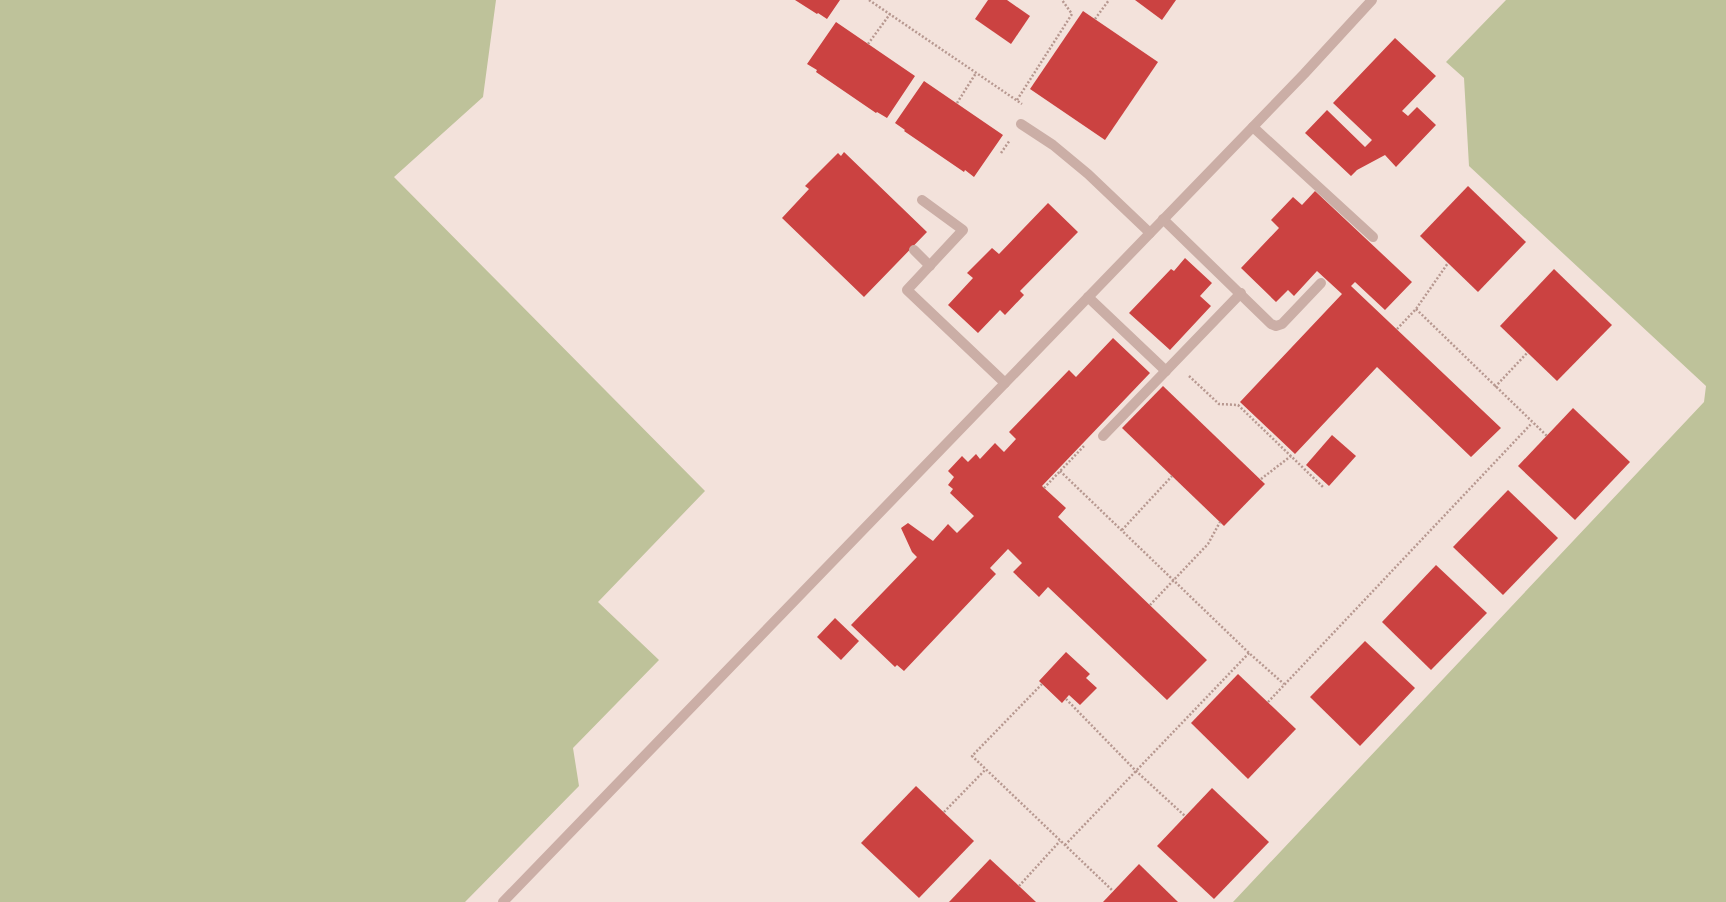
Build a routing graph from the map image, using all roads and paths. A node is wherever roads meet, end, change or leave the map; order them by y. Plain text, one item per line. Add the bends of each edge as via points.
1 (869, 0) edge
2 (1062, 0) edge
3 (1109, 0) edge
4 (1372, 0) edge
5 (890, 14) junction
6 (1095, 19) dead end
7 (868, 44) dead end
8 (976, 73) junction
9 (1016, 100) junction
10 (956, 103) dead end
11 (1026, 106) dead end
12 (1021, 124) dead end
13 (1253, 127) junction
14 (922, 200) dead end
15 (1163, 219) junction
16 (1150, 233) junction
17 (1373, 237) dead end
18 (914, 250) dead end
19 (1448, 263) dead end
20 (930, 266) junction
21 (1321, 283) dead end
22 (1241, 294) junction
23 (1088, 297) junction
24 (1416, 310) junction
25 (1396, 329) dead end
26 (1528, 352) dead end
27 (1174, 363) junction
28 (1166, 371) junction
29 (1005, 383) junction
30 (1495, 387) junction
31 (1532, 423) junction
32 (1103, 436) joint
33 (1547, 436) dead end
34 (1291, 456) junction
35 (1060, 471) junction
36 (1172, 476) dead end
37 (1260, 479) dead end
38 (1044, 488) dead end
39 (1324, 488) dead end
40 (1220, 522) dead end
41 (1122, 530) junction
42 (1173, 579) junction
43 (1150, 605) dead end
44 (1249, 653) junction
45 (1042, 684) dead end
46 (1284, 684) junction
47 (1066, 699) dead end
48 (1268, 702) dead end
49 (986, 769) junction
50 (1136, 771) junction
51 (944, 812) dead end
52 (1185, 816) dead end
53 (1060, 841) junction
54 (1065, 845) junction
55 (1019, 886) dead end
56 (1113, 891) dead end
57 (503, 902) edge

1 - 5 path
2 - 9 path via 1072,14
3 - 6 path
4 - 13 street
5 - 7 path
5 - 8 path
8 - 9 path
8 - 10 path
9 - 11 path
12 - 16 street via 1054,145
13 - 15 street
13 - 17 street
14 - 20 street via 963,230
15 - 16 street
15 - 22 street
16 - 23 street
18 - 20 street
19 - 24 path
20 - 29 street via 907,290
21 - 22 street via 1282,324 1276,326
22 - 27 street
23 - 28 street
23 - 29 street
24 - 25 path
24 - 30 path
26 - 30 path
27 - 28 street
27 - 34 path via 1219,404 1238,405
28 - 32 street
29 - 57 street
30 - 31 path
31 - 33 path
31 - 46 path
32 - 35 path via 1094,436
34 - 37 path
34 - 39 path
35 - 38 path
35 - 41 path
36 - 41 path
40 - 42 path via 1208,544
41 - 42 path
42 - 43 path
42 - 44 path
44 - 46 path
44 - 50 path
45 - 49 path via 972,756
46 - 48 path
47 - 50 path
49 - 51 path
49 - 53 path
50 - 52 path
50 - 54 path
53 - 54 path
53 - 55 path
54 - 56 path

